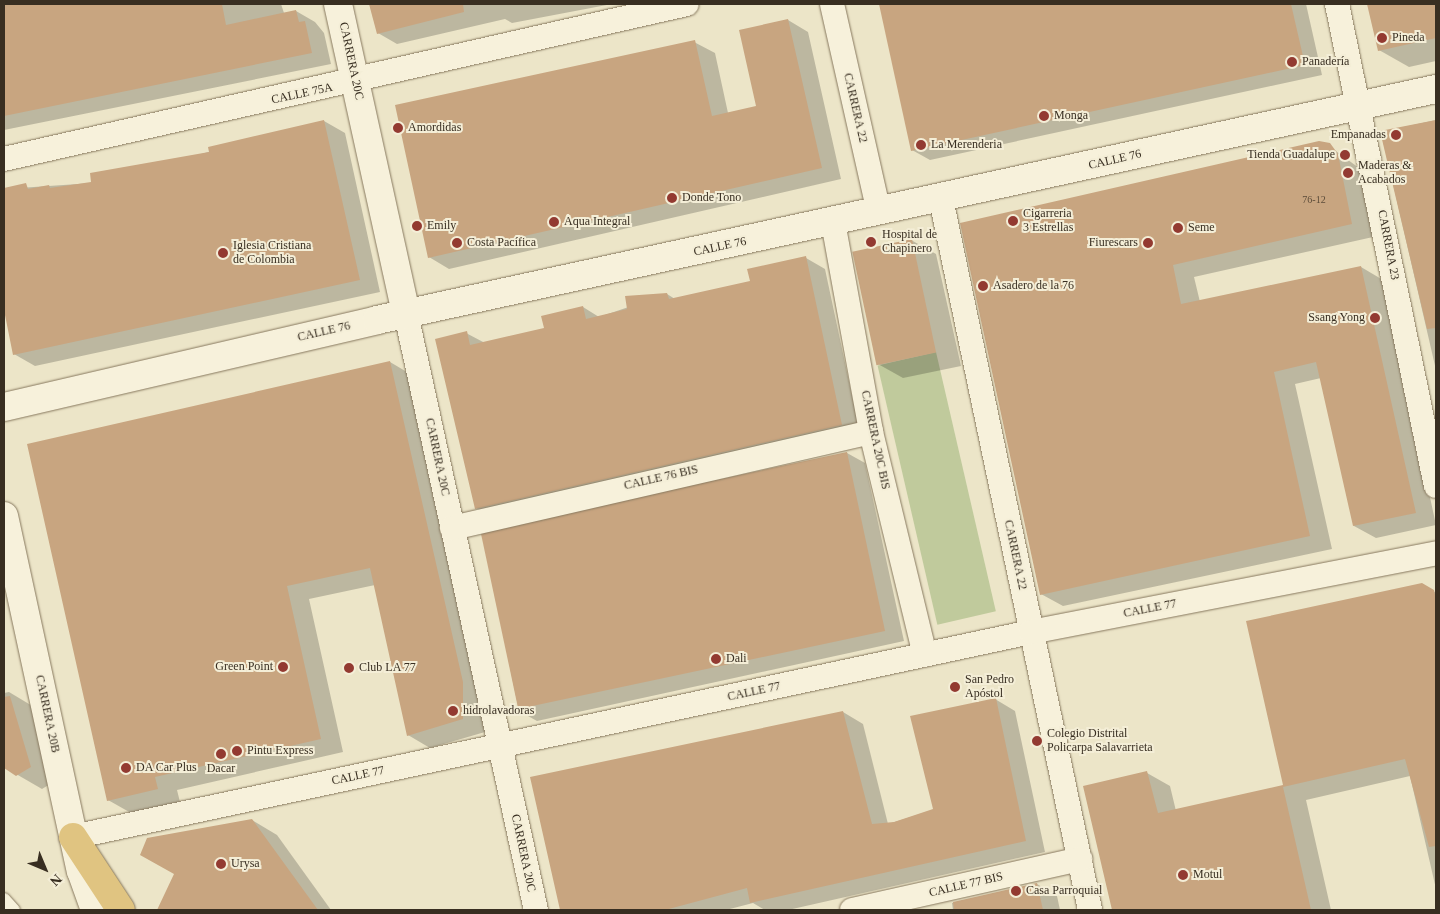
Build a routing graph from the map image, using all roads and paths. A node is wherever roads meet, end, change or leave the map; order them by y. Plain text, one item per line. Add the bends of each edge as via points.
1 (338, 4) edge
2 (688, 4) edge
3 (832, 4) edge
4 (1337, 4) edge
5 (355, 82) junction
6 (1436, 89) edge
7 (1360, 106) junction
8 (4, 159) edge
9 (941, 199) junction
10 (879, 212) junction
11 (833, 222) junction
12 (406, 314) junction
13 (4, 406) edge
14 (871, 432) junction
15 (1436, 486) edge
16 (4, 516) edge
17 (452, 528) junction
18 (1436, 553) edge
19 (1031, 632) junction
20 (925, 655) junction
21 (500, 746) junction
22 (73, 837) junction
23 (1080, 859) junction
24 (4, 899) edge
25 (14, 910) edge
26 (96, 910) edge
27 (120, 910) edge
28 (536, 910) edge
29 (852, 910) edge
30 (1090, 910) edge

1 - 5 main road, CARRERA 20C
2 - 5 street, CALLE 75A
3 - 10 street, CARRERA 22
4 - 7 street, CARRERA 23
5 - 8 street, CALLE 75A
5 - 12 main road, CARRERA 20C
6 - 7 main road, CALLE 76
7 - 9 main road, CALLE 76
7 - 15 street, CARRERA 23
9 - 10 main road, CALLE 76
9 - 19 street, CARRERA 22
10 - 11 main road, CALLE 76
11 - 12 main road, CALLE 76
11 - 14 street, CARRERA 20C BIS
12 - 13 main road, CALLE 76
12 - 17 street, CARRERA 20C
14 - 17 street, CALLE 76 BIS
14 - 20 street, CARRERA 20C BIS
16 - 22 main road, CARRERA 20B
17 - 21 street, CARRERA 20C
18 - 19 street, CALLE 77
19 - 20 street, CALLE 77
19 - 23 street, CARRERA 22
20 - 21 street, CALLE 77
21 - 22 street, CALLE 77
21 - 28 street, CARRERA 20C
22 - 26 main road, CARRERA 20B
22 - 27 highway
23 - 29 street, CALLE 77 BIS
23 - 30 street, CARRERA 22
24 - 25 lane

